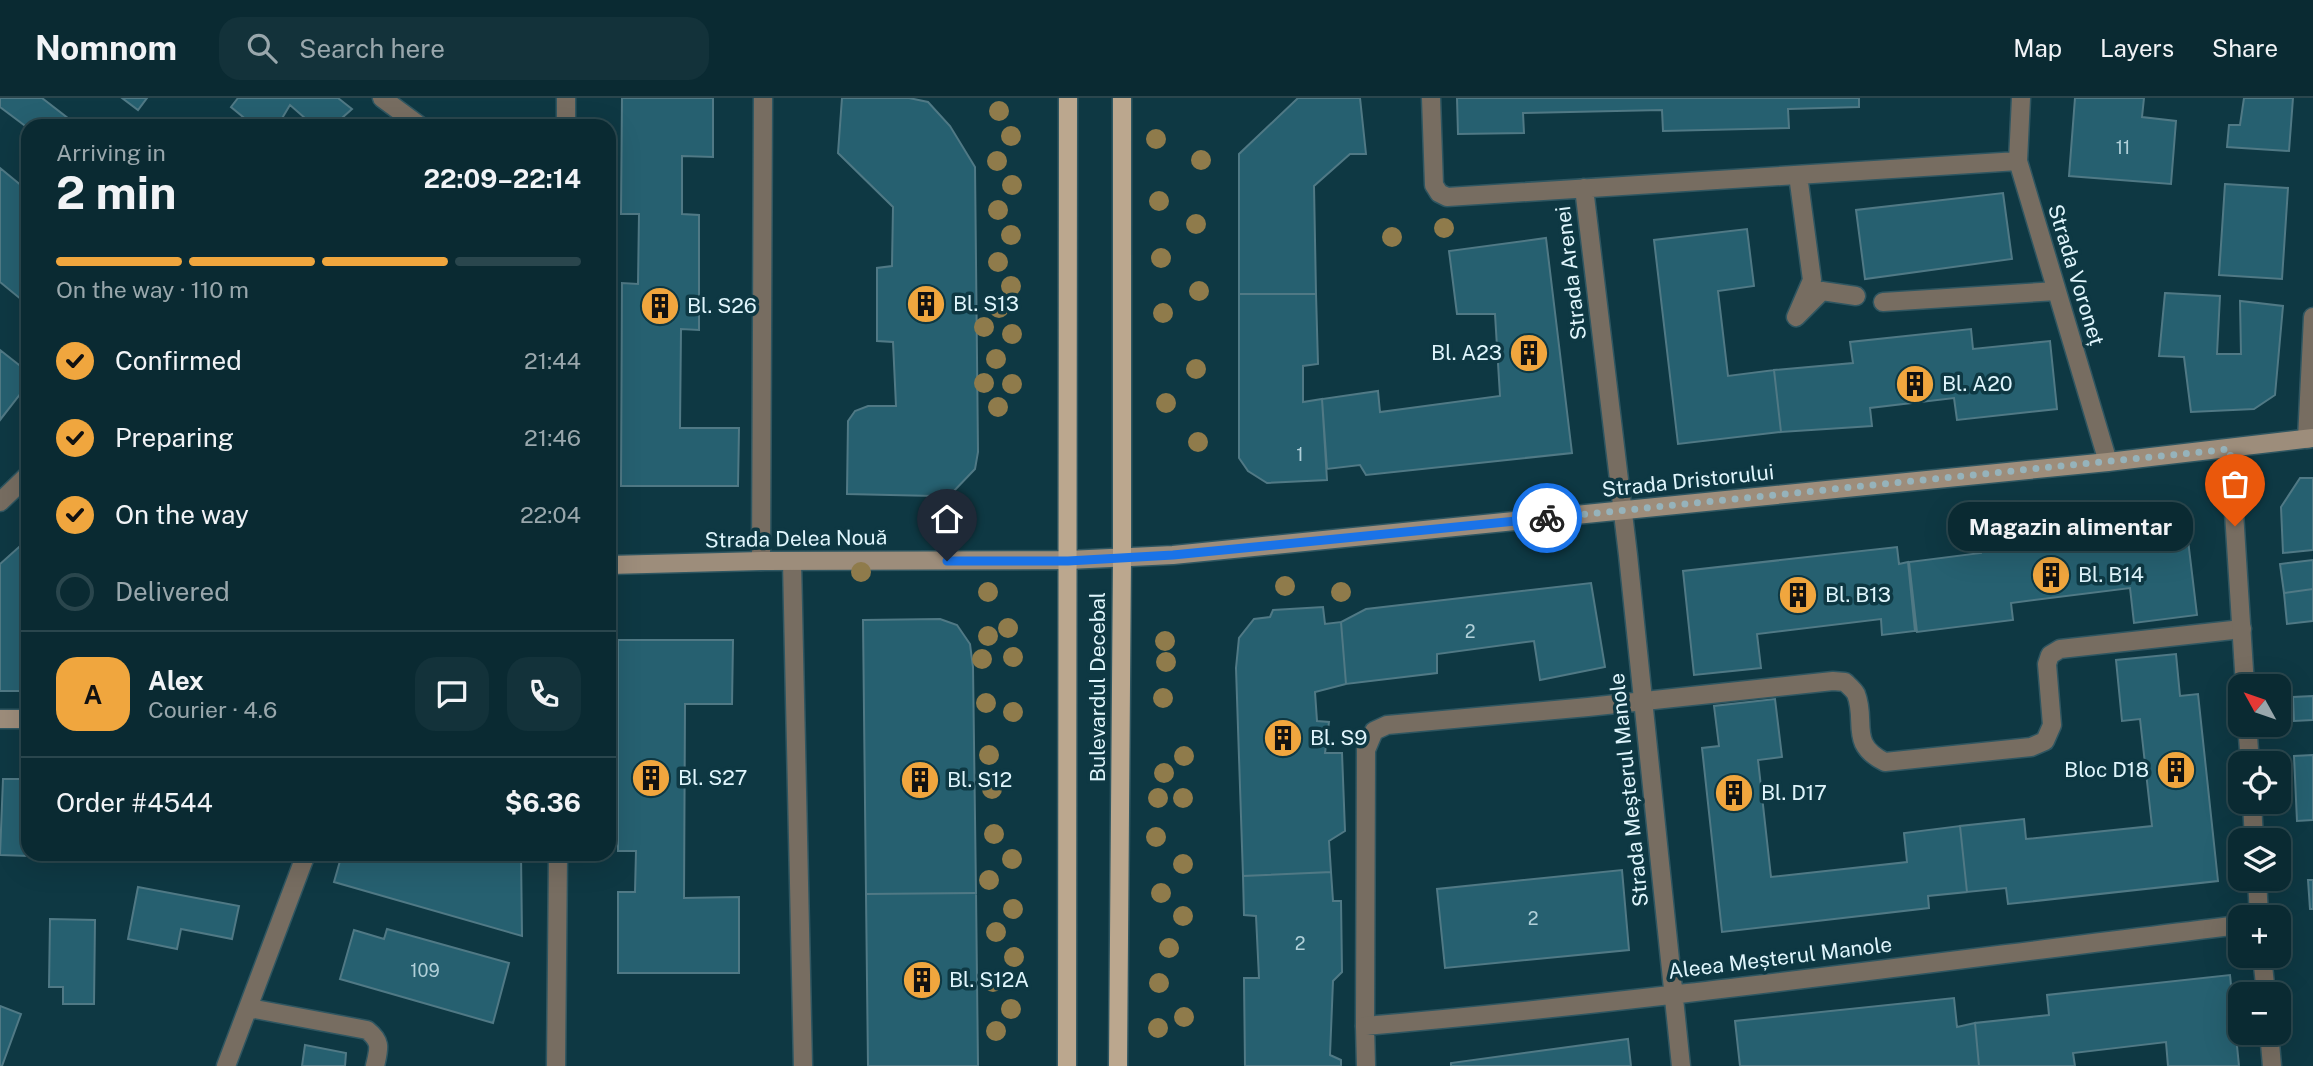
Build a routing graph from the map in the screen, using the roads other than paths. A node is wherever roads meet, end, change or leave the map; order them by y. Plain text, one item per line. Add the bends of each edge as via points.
1 (382, 98) edge
2 (566, 98) edge
3 (763, 98) edge
4 (1068, 98) edge
5 (1122, 98) edge
6 (1431, 98) edge
7 (2021, 98) edge
8 (405, 119) edge
9 (566, 119) edge
10 (2018, 161) junction
11 (1798, 175) junction
12 (1584, 188) junction
13 (2057, 291) junction
14 (1856, 296) dead end
15 (1883, 302) dead end
16 (2313, 317) edge
17 (2310, 438) edge
18 (2230, 449) junction
19 (2108, 462) junction
20 (21, 482) edge
21 (0, 502) edge
22 (1623, 510) junction
23 (1122, 559) junction
24 (761, 561) junction
25 (1068, 561) junction
26 (792, 562) junction
27 (616, 565) edge
28 (2242, 629) junction
29 (2244, 674) edge
30 (1642, 700) junction
31 (0, 719) edge
32 (21, 719) edge
33 (303, 861) edge
34 (558, 861) edge
35 (2228, 926) edge
36 (1673, 994) junction
37 (249, 1008) junction
38 (1365, 1026) junction
39 (2270, 1045) edge
40 (226, 1066) edge
41 (375, 1066) edge
42 (556, 1066) edge
43 (803, 1066) edge
44 (1067, 1066) edge
45 (1118, 1066) edge
46 (1366, 1066) edge
47 (1681, 1066) edge
48 (2272, 1066) edge

1 - 8 street
2 - 9 street
3 - 24 street
4 - 25 main road, Bulevardul Decebal
5 - 23 main road, Bulevardul Decebal
6 - 12 street, Strada Arenei via 1434,185 1439,194
7 - 10 street, Strada Voroneț
10 - 11 street
10 - 13 street, Strada Voroneț
11 - 12 street
11 - 14 street via 1812,280 1796,317 1822,291
12 - 22 street, Strada Arenei
13 - 15 street
13 - 19 street, Strada Voroneț
16 - 17 street
17 - 18 street, Strada Dristorului
18 - 19 street, Strada Dristorului
18 - 28 street
19 - 22 street, Strada Dristorului
20 - 21 street
22 - 23 street, Strada Dristorului
22 - 30 street, Strada Meșterul Manole
23 - 25 street, Strada Dristorului
23 - 45 main road, Bulevardul Decebal
24 - 26 street, Strada Delea Nouă
24 - 27 street, Strada Delea Nouă
25 - 26 street, Strada Delea Nouă
25 - 44 main road, Bulevardul Decebal
26 - 43 street
28 - 29 street
28 - 30 street via 2060,649 2050,655 2047,664 2052,725 2045,741 2031,747 1885,762 1871,755 1862,739 1856,693 1845,682
30 - 36 street, Strada Meșterul Manole
30 - 38 street via 1387,725 1374,731 1366,750
31 - 32 street
33 - 37 street
34 - 42 street
35 - 36 street, Aleea Meșterul Manole
36 - 38 street, Aleea Meșterul Manole
36 - 47 street, Strada Meșterul Manole
37 - 40 street
37 - 41 street via 367,1030 379,1047
38 - 46 street
39 - 48 street

